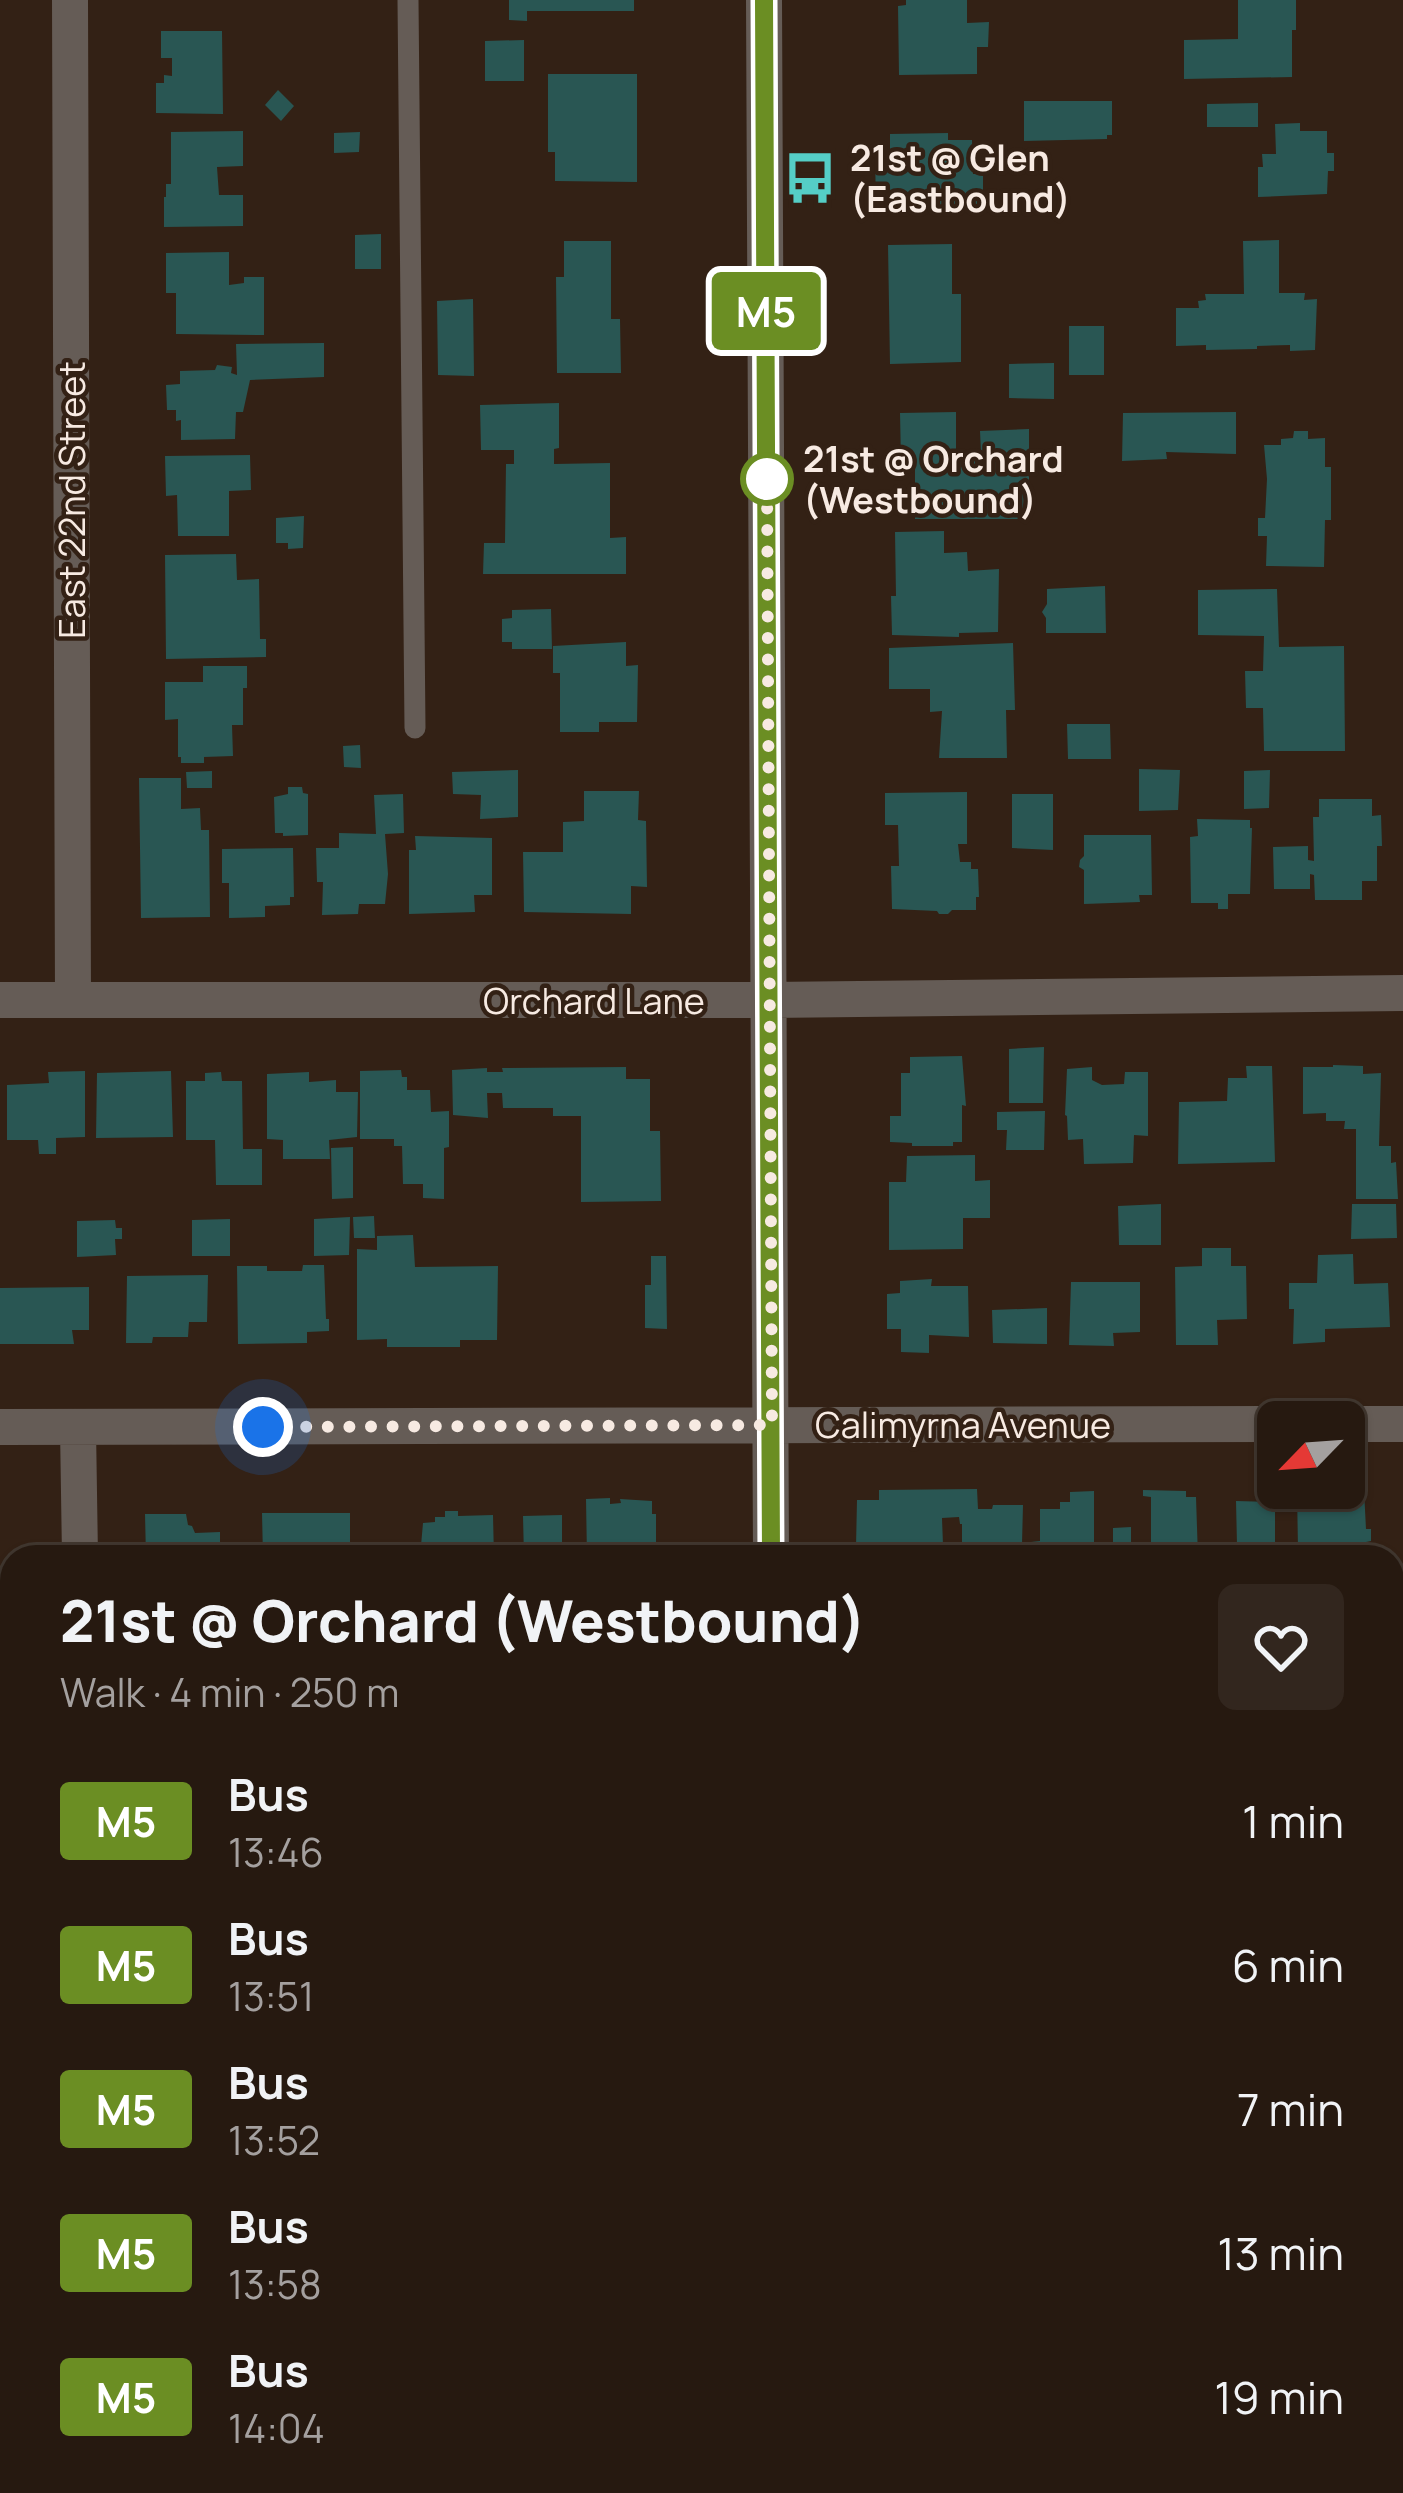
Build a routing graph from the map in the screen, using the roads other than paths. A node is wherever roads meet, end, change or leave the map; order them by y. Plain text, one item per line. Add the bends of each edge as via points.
1 (70, 0) edge
2 (408, 0) edge
3 (764, 0) edge
4 (415, 728) dead end
5 (1403, 993) edge
6 (0, 1000) edge
7 (73, 1000) junction
8 (769, 1000) junction
9 (1257, 1424) edge
10 (1365, 1424) edge
11 (1403, 1424) edge
12 (772, 1425) junction
13 (0, 1427) edge
14 (78, 1428) junction
15 (80, 1545) edge
16 (771, 1545) edge

1 - 7 street, East 22nd Street
2 - 4 lane
3 - 8 street
5 - 8 street, Orchard Lane
6 - 7 street, Orchard Lane
7 - 8 street, Orchard Lane
8 - 12 street
9 - 12 street, Calimyrna Avenue
10 - 11 street
12 - 14 street, Calimyrna Avenue
12 - 16 street
13 - 14 street, Calimyrna Avenue
14 - 15 street

